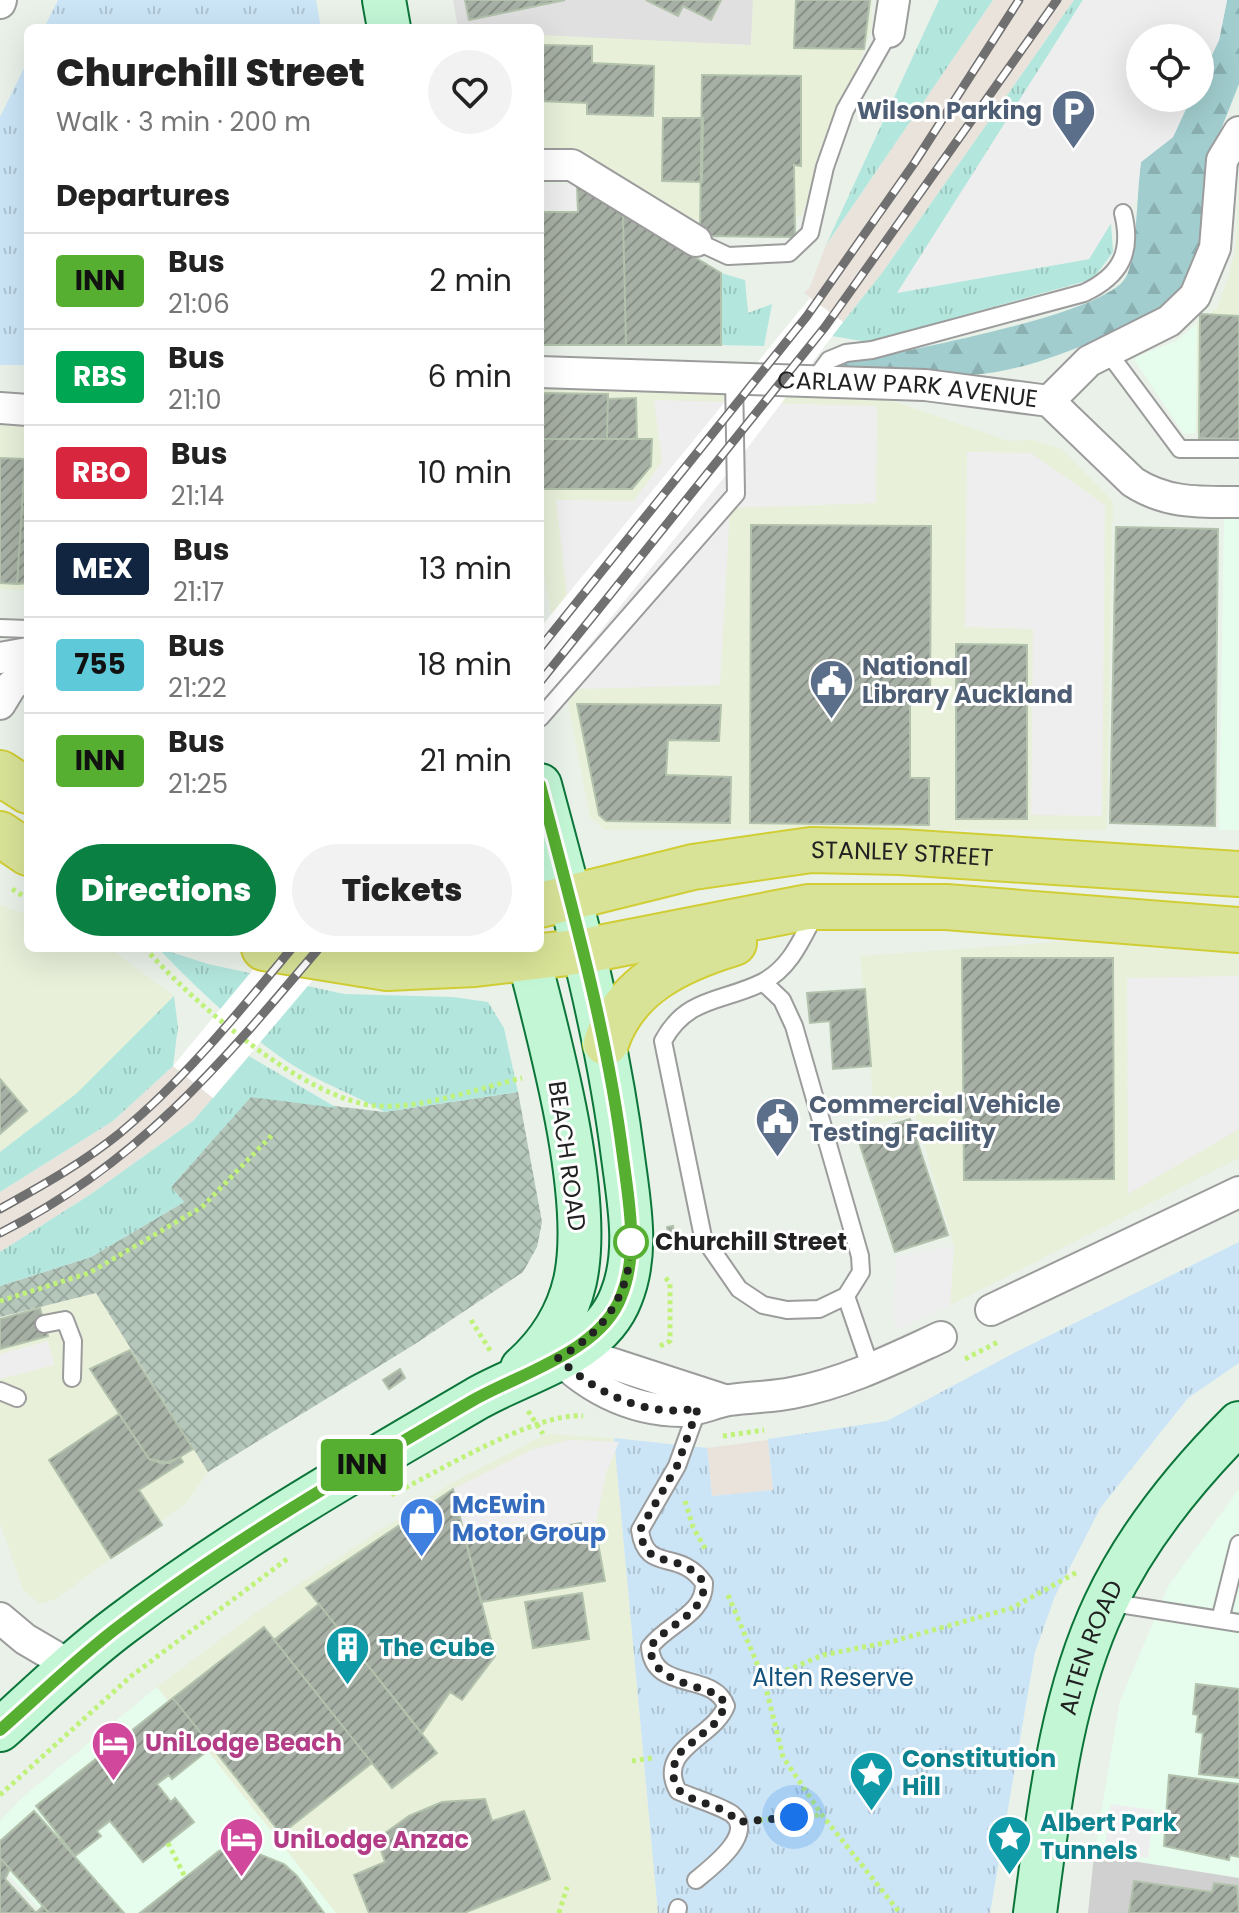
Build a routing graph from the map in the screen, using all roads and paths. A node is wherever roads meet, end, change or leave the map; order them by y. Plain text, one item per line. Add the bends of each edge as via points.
1 (384, 0) edge
2 (894, 0) edge
3 (388, 24) edge
4 (889, 32) joint
5 (1239, 132) edge
6 (544, 165) edge
7 (1123, 213) dead end
8 (696, 241) joint
9 (1107, 351) junction
10 (544, 372) edge
11 (734, 377) junction
12 (815, 379) junction
13 (1049, 401) junction
14 (0, 408) edge
15 (24, 410) edge
16 (1239, 449) edge
17 (1239, 502) edge
18 (0, 628) edge
19 (24, 629) edge
20 (24, 654) edge
21 (0, 658) edge
22 (24, 675) edge
23 (0, 704) edge
24 (544, 713) edge
25 (544, 816) edge
26 (0, 834) edge
27 (24, 850) edge
28 (1239, 874) edge
29 (555, 902) edge
30 (892, 906) junction
31 (813, 918) junction
32 (1239, 930) edge
33 (584, 951) junction
34 (149, 952) edge
35 (289, 952) edge
36 (528, 954) edge
37 (763, 982) junction
38 (606, 1043) junction
39 (523, 1078) dead end
40 (272, 1135) dead end
41 (1239, 1192) edge
42 (670, 1283) dead end
43 (846, 1296) junction
44 (0, 1301) edge
45 (991, 1310) dead end
46 (44, 1324) dead end
47 (941, 1337) dead end
48 (670, 1341) dead end
49 (559, 1351) junction
50 (871, 1369) junction
51 (72, 1378) dead end
52 (0, 1391) edge
53 (17, 1398) dead end
54 (712, 1404) junction
55 (591, 1417) dead end
56 (1239, 1423) edge
57 (389, 1496) dead end
58 (693, 1527) dead end
59 (1239, 1544) edge
60 (295, 1554) dead end
61 (711, 1558) dead end
62 (723, 1583) dead end
63 (1097, 1584) junction
64 (0, 1618) edge
65 (1220, 1620) junction
66 (1239, 1623) edge
67 (71, 1666) junction
68 (764, 1680) junction
69 (0, 1730) edge
70 (0, 1795) edge
71 (822, 1815) junction
72 (738, 1822) junction
73 (168, 1843) dead end
74 (185, 1877) dead end
75 (696, 1880) dead end
76 (567, 1887) dead end
77 (559, 1913) edge
78 (900, 1913) edge
79 (1035, 1913) edge

1 - 3 main road
2 - 4 street
4 - 8 lane via 845,110 810,233 789,253 728,256
5 - 9 street via 1222,160 1215,248 1203,283 1188,306 1169,321
6 - 8 street via 572,165
7 - 12 lane via 1124,259 1100,285 962,327 846,353 829,360
9 - 13 street via 1089,361
9 - 16 lane via 1180,449
10 - 11 street, CARLAW PARK AVENUE
11 - 12 street, CARLAW PARK AVENUE
11 - 24 lane via 736,494
12 - 13 street, CARLAW PARK AVENUE via 925,385
13 - 17 street, CARLAW PARK AVENUE via 1148,492 1181,501
14 - 15 street
18 - 19 lane
20 - 21 street
22 - 23 street
25 - 29 main road, BEACH ROAD
26 - 27 highway
28 - 29 highway, STANLEY STREET via 811,850 693,867
29 - 33 main road, BEACH ROAD
30 - 31 highway
30 - 32 highway
30 - 33 highway via 808,907
31 - 37 lane via 792,958
31 - 38 highway via 688,959 650,980 615,1016
33 - 36 highway
33 - 38 main road, BEACH ROAD
34 - 39 path via 280,1066 341,1098 378,1106 403,1104
35 - 36 highway via 387,968
36 - 49 main road, BEACH ROAD via 569,1140 579,1239
37 - 43 lane via 782,1000 794,1026 854,1234 861,1272
37 - 43 lane via 700,1004 672,1024 663,1041 703,1237 732,1281 763,1305 819,1309
38 - 49 main road, BEACH ROAD via 628,1197 630,1261 620,1301 599,1330
40 - 44 path via 202,1207 89,1273
41 - 45 street
42 - 48 path
43 - 50 lane
46 - 51 lane via 65,1320 71,1328
47 - 50 street
49 - 54 street via 642,1375
49 - 67 main road, BEACH ROAD via 239,1540
50 - 54 street via 791,1393
52 - 53 lane
54 - 72 lane via 640,1530 652,1557 687,1564 704,1583 705,1598 655,1641 651,1656 660,1672 724,1701 722,1715 677,1755 673,1781 678,1791 731,1813
55 - 57 path via 559,1416
56 - 63 main road, ALTEN ROAD
58 - 61 path
59 - 65 lane
60 - 70 path via 130,1677
62 - 68 path
63 - 65 lane
63 - 68 path via 894,1641 823,1655
63 - 79 main road, ALTEN ROAD via 1049,1813
64 - 67 street
65 - 66 lane
67 - 69 main road, BEACH ROAD
68 - 71 path via 783,1757
71 - 72 path
71 - 78 path
72 - 75 lane via 731,1847
73 - 74 path
76 - 77 path

